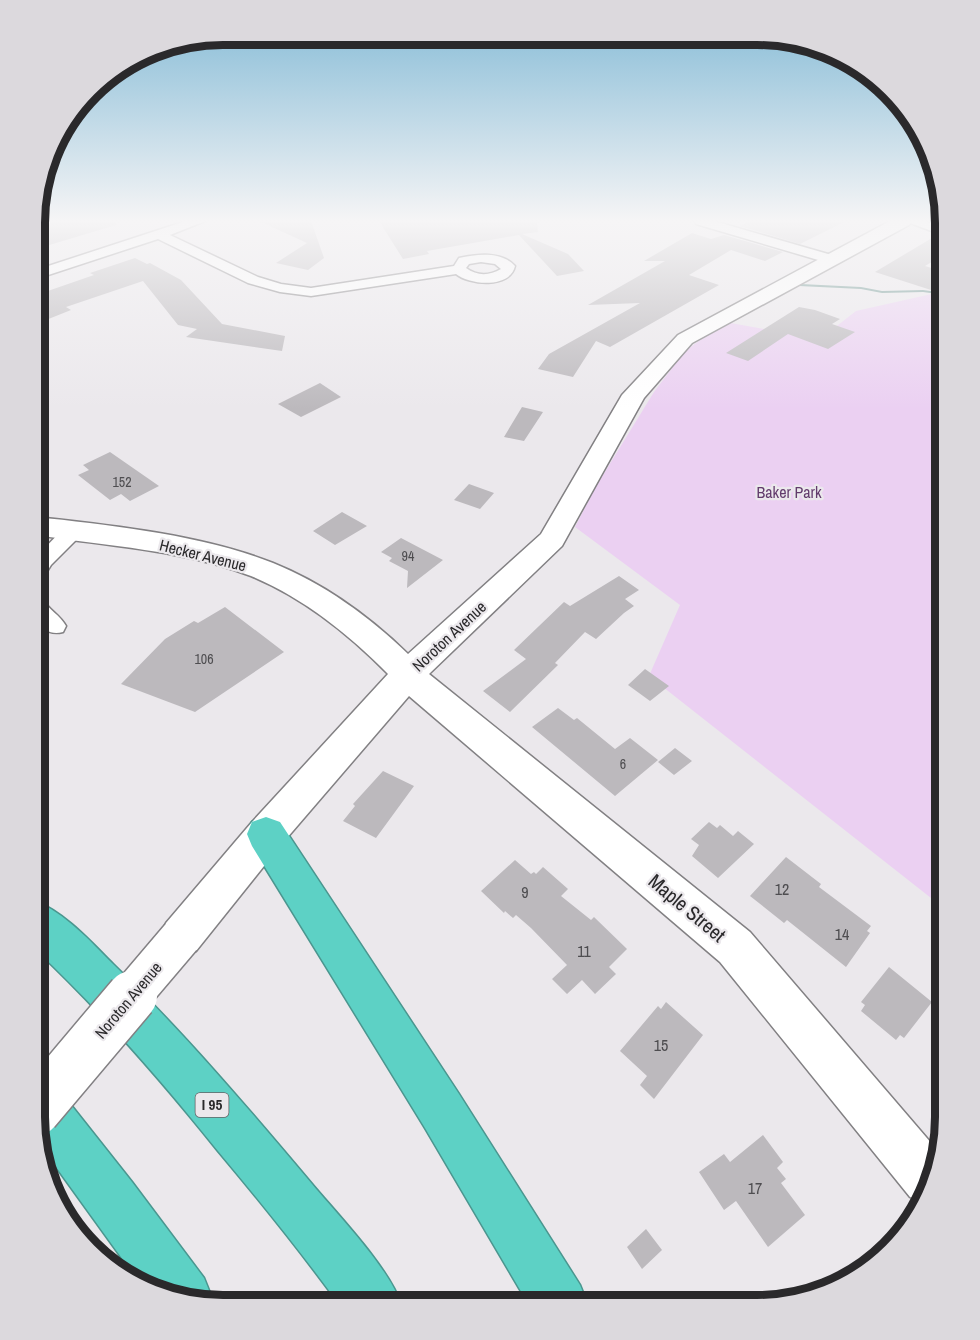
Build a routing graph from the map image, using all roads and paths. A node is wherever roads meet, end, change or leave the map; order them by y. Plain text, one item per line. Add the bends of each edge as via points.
1 (265, 284) edge
2 (365, 284) edge
3 (786, 284) edge
4 (45, 527) edge
5 (74, 530) junction
6 (45, 559) edge
7 (45, 618) edge
8 (55, 626) dead end
9 (407, 675) junction
10 (266, 834) junction
11 (45, 931) edge
12 (45, 1098) edge
13 (45, 1112) edge
14 (925, 1176) edge
15 (177, 1289) edge
16 (366, 1295) edge
17 (554, 1295) edge

1 - 2 street via 311,292
3 - 9 main road, Noroton Avenue via 685,339 634,395 552,540
4 - 5 main road, Hecker Avenue
5 - 6 street
5 - 9 main road, Hecker Avenue via 206,553 263,570 309,592 375,641
7 - 8 street
9 - 10 main road, Noroton Avenue
9 - 14 main road, Maple Street via 735,947
10 - 12 main road, Noroton Avenue, bridge
10 - 17 highway
11 - 16 highway, I 95 via 120,1002 191,1080
13 - 15 highway

